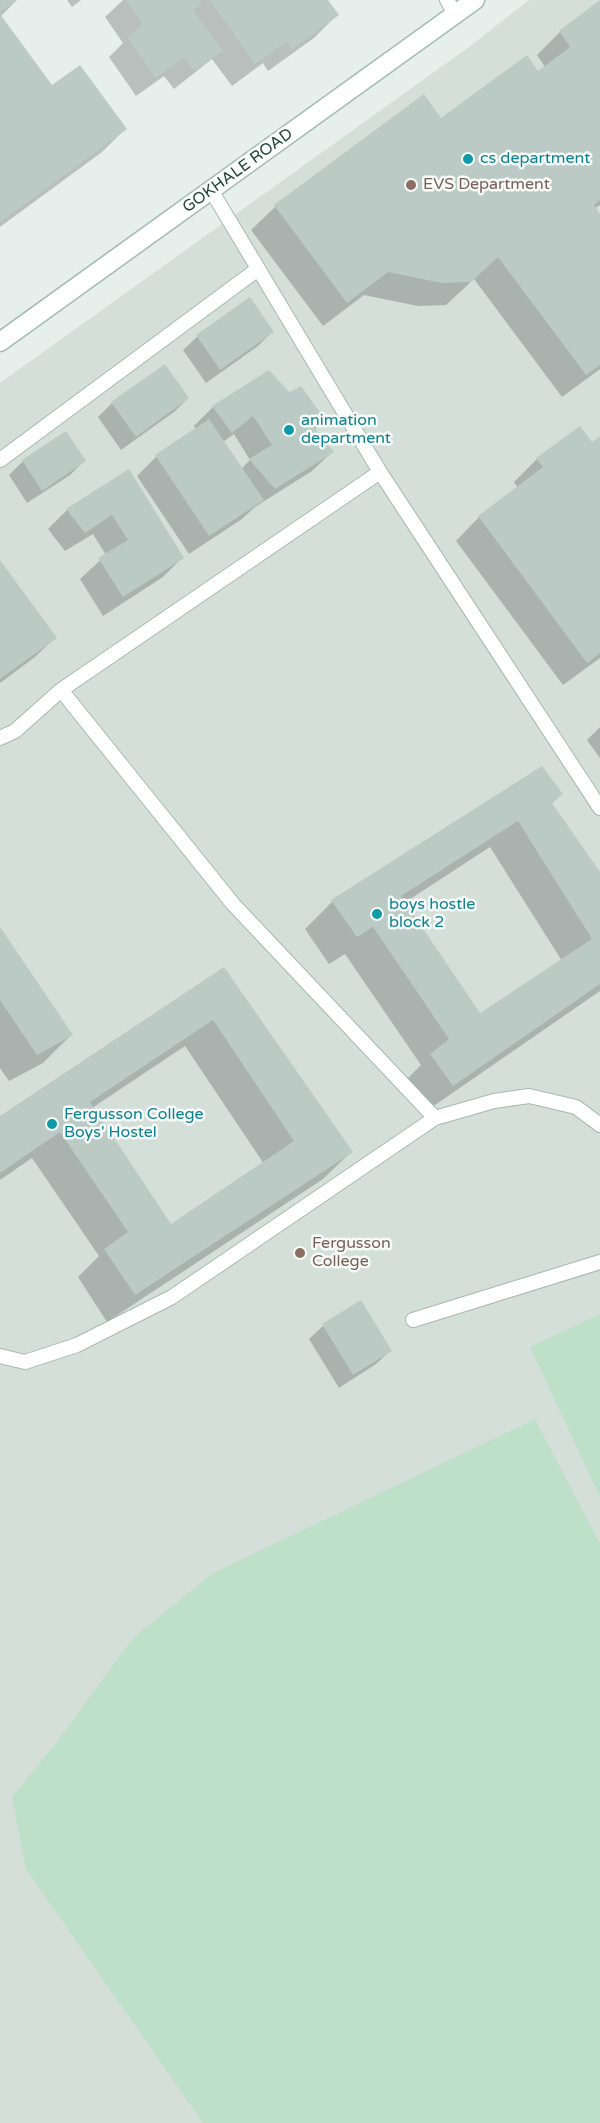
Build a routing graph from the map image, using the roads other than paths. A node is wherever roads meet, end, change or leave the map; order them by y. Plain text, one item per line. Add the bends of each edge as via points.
1 (475, 0) edge
2 (451, 7) edge
3 (211, 190) junction
4 (258, 269) junction
5 (0, 342) edge
6 (0, 460) edge
7 (380, 472) junction
8 (61, 690) junction
9 (0, 738) edge
10 (600, 808) edge
11 (435, 1118) junction
12 (600, 1125) edge
13 (600, 1262) edge
14 (413, 1320) dead end
15 (0, 1356) edge

1 - 2 street, GOKHALE ROAD
2 - 3 street, GOKHALE ROAD
3 - 4 lane
3 - 5 street, GOKHALE ROAD
4 - 6 lane
4 - 7 lane
7 - 8 lane
7 - 10 lane
8 - 9 lane via 15,731
8 - 11 lane via 233,904
11 - 12 lane via 494,1101 529,1096 576,1107
11 - 15 lane via 172,1297 77,1345 25,1362
13 - 14 lane

